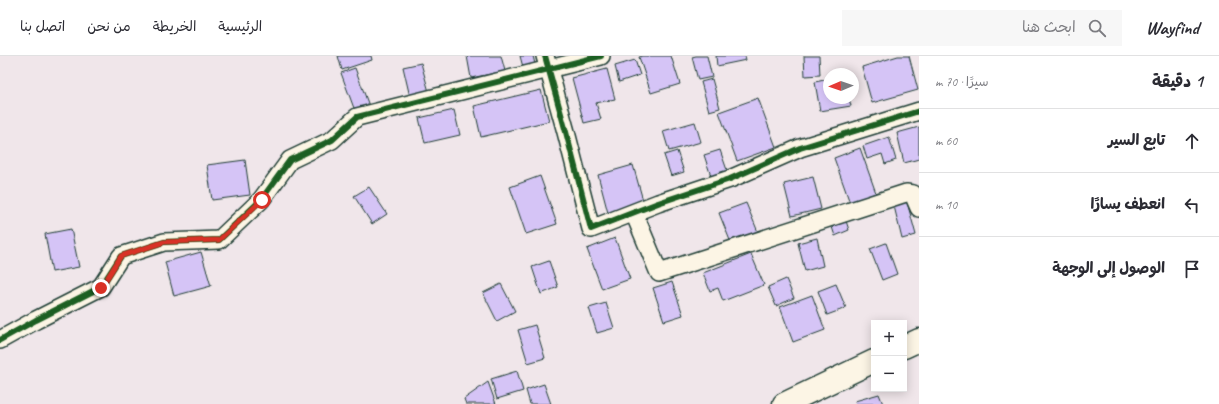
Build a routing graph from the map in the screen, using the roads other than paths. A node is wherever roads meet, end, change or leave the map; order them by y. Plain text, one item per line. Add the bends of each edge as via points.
1 (602, 56) edge
2 (547, 63) edge
3 (919, 111) edge
4 (919, 208) edge
5 (634, 213) junction
6 (0, 340) edge
7 (919, 340) edge
8 (907, 346) edge
9 (871, 362) edge
10 (784, 404) edge

1 - 2 street
2 - 5 street via 591,229
2 - 6 street via 357,117 332,140 290,160 262,200 219,240 164,242 121,256 101,288
3 - 5 street via 800,148 730,179
4 - 5 street via 913,194 906,193 659,273
7 - 8 street
9 - 10 street

